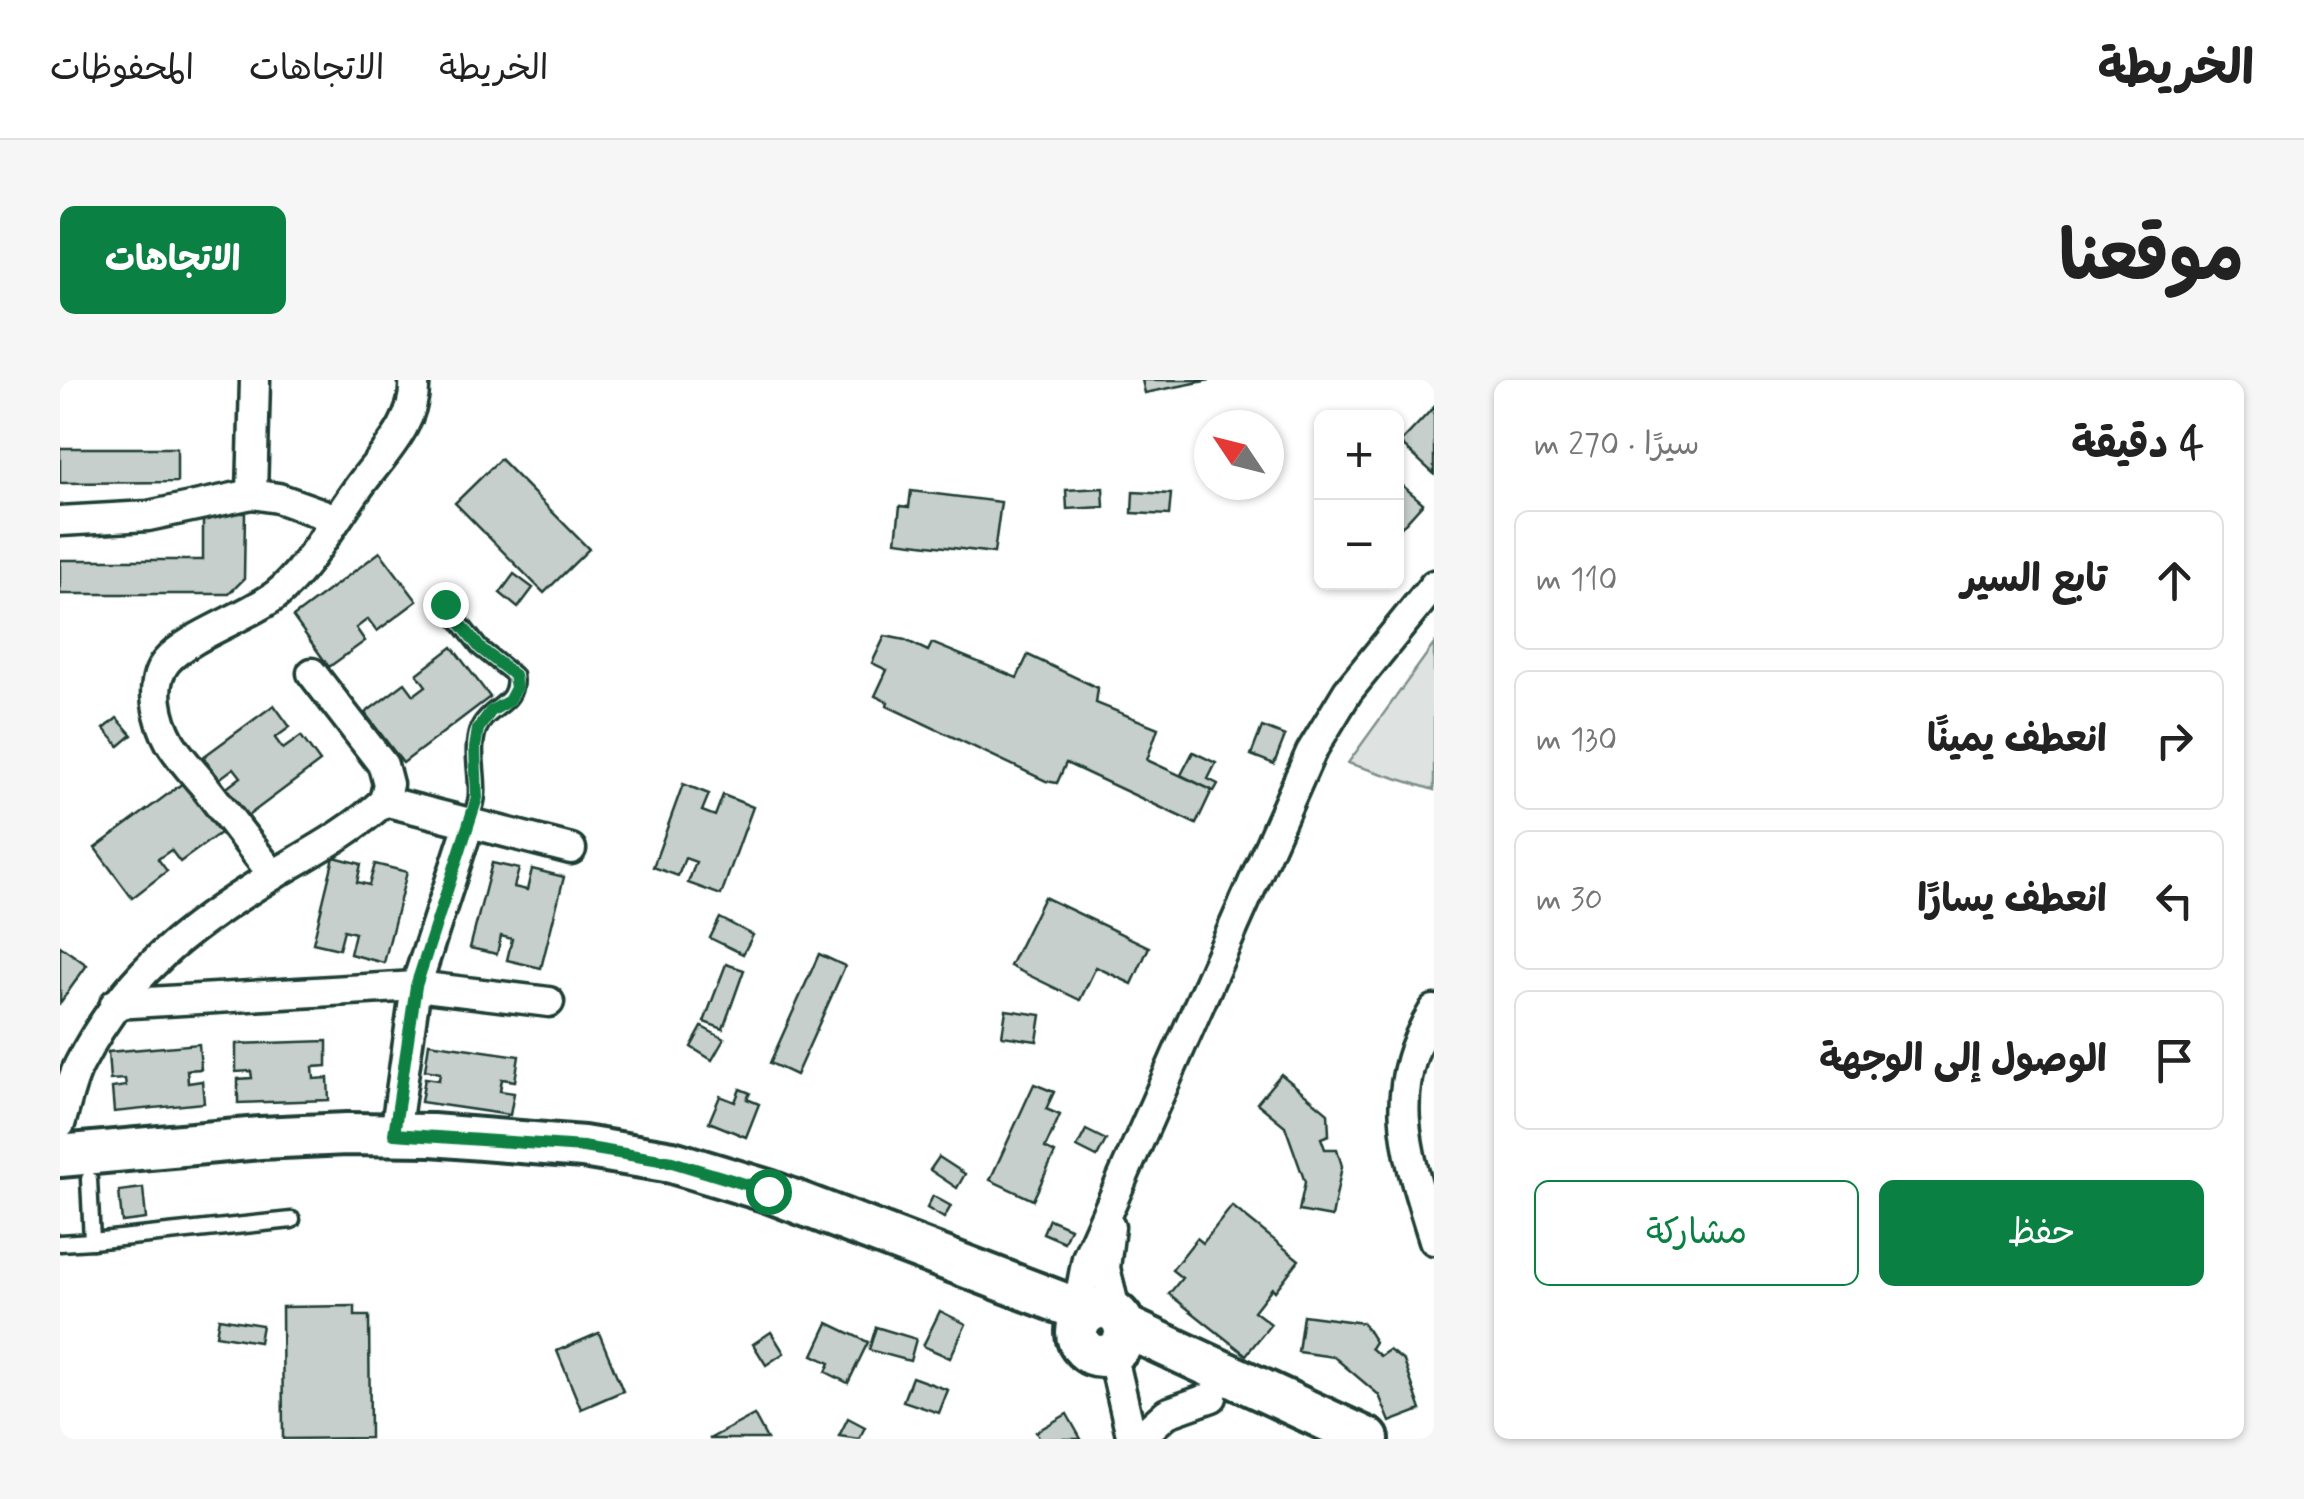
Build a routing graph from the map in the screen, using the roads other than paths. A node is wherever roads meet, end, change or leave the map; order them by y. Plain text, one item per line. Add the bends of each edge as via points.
1 (255, 380) edge
2 (414, 380) edge
3 (252, 494) junction
4 (334, 518) junction
5 (60, 521) edge
6 (1434, 585) edge
7 (445, 604) dead end
8 (312, 673) dead end
9 (384, 802) junction
10 (469, 824) junction
11 (572, 848) dead end
12 (273, 875) junction
13 (416, 986) junction
14 (549, 1002) dead end
15 (115, 1004) junction
16 (1434, 1010) edge
17 (63, 1106) edge
18 (394, 1134) junction
19 (70, 1172) edge
20 (764, 1201) junction
21 (292, 1220) dead end
22 (92, 1240) junction
23 (1434, 1240) edge
24 (60, 1243) edge
25 (1103, 1329) junction
26 (1212, 1396) junction
27 (1352, 1436) edge
28 (1135, 1439) edge
29 (1306, 1439) edge

1 - 3 street
2 - 4 street via 409,415 398,434
3 - 4 street
3 - 5 street via 148,516
4 - 12 street via 278,594 166,661 156,688 170,743
6 - 25 street via 1348,691 1311,752 1116,1196
7 - 10 lane via 480,648 514,675 516,688 478,729 477,798
8 - 9 street via 384,764
9 - 10 street
9 - 12 street
10 - 11 street
10 - 13 street
12 - 15 street via 164,950
13 - 14 street
13 - 15 street
13 - 18 street
15 - 17 street
16 - 23 street via 1411,1052 1403,1121
18 - 19 main road via 260,1138
18 - 20 main road via 583,1147 672,1162
19 - 20 main road via 429,1160 578,1169
19 - 22 lane
20 - 25 main road via 1038,1317
21 - 22 lane
22 - 24 lane
25 - 26 main road
25 - 27 main road
25 - 28 street
26 - 28 street via 1167,1413
26 - 29 main road

